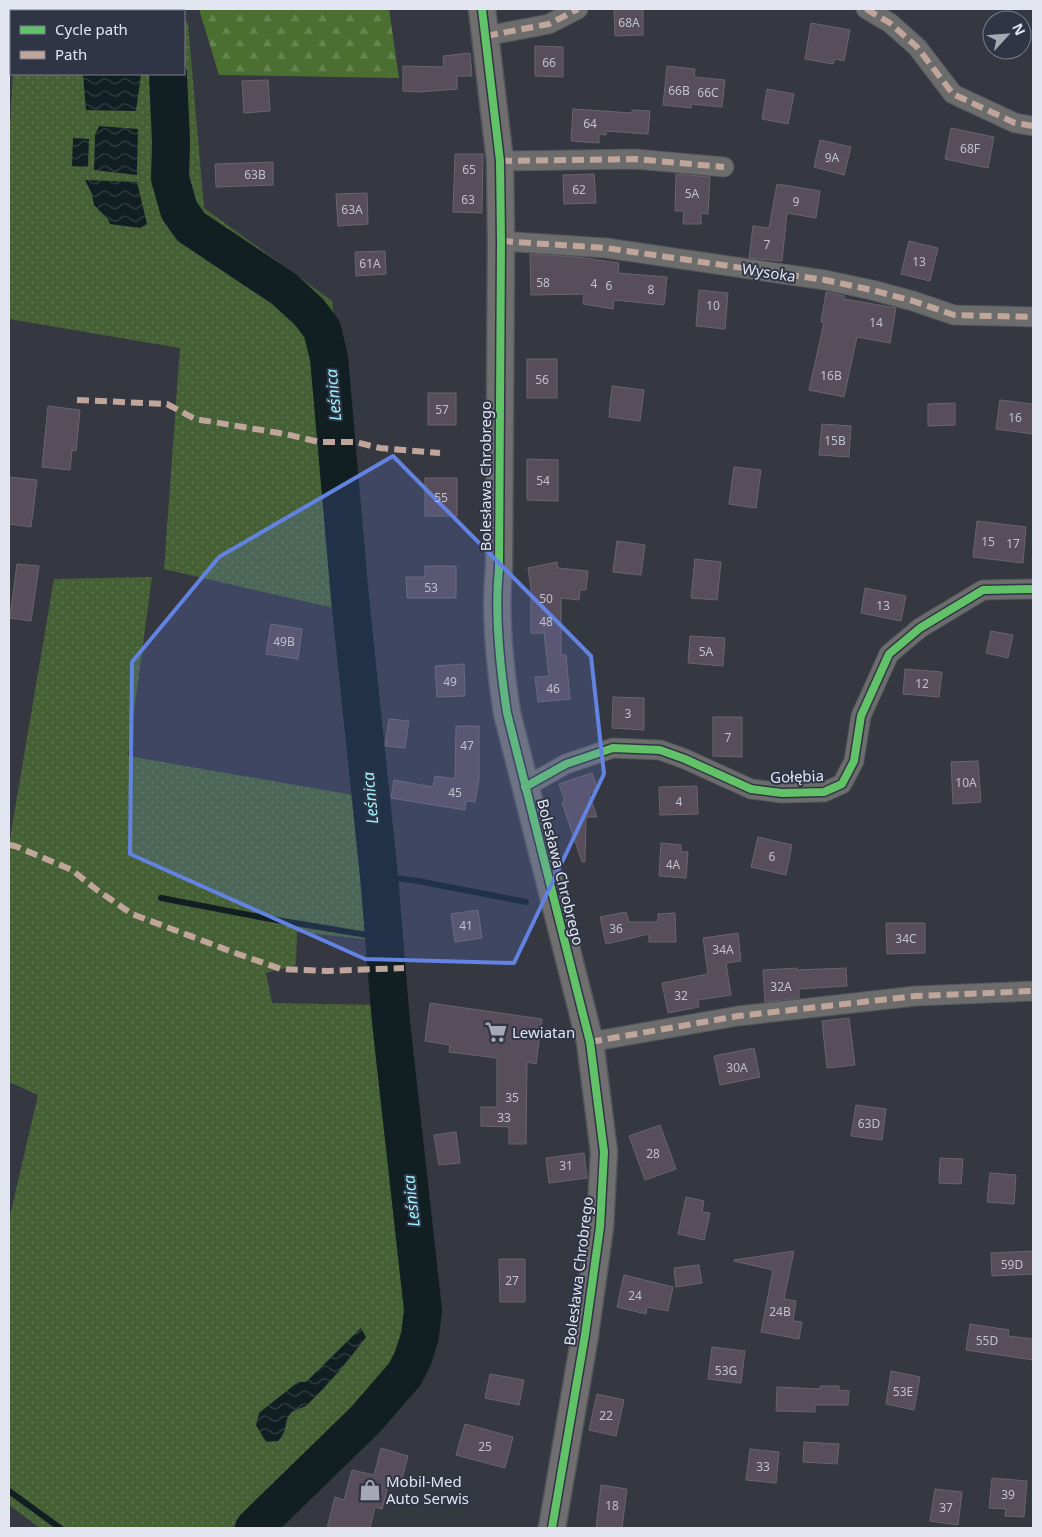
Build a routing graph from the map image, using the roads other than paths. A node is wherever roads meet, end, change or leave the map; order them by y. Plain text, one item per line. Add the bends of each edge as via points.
1 (482, 9) edge
2 (578, 9) edge
3 (866, 9) edge
4 (486, 36) junction
5 (1033, 126) edge
6 (500, 161) junction
7 (724, 167) dead end
8 (501, 242) junction
9 (1033, 317) edge
10 (1033, 589) edge
11 (525, 787) junction
12 (1033, 991) edge
13 (590, 1042) junction
14 (552, 1528) edge

1 - 4 street, Bolesława Chrobrego
2 - 4 street via 549,24
3 - 5 street via 890,23 917,47 954,94 1015,123
4 - 6 street, Bolesława Chrobrego
6 - 7 street via 635,159
6 - 8 street, Bolesława Chrobrego
8 - 9 street, Wysoka via 606,248 825,280 872,290 954,315
8 - 11 street, Bolesława Chrobrego via 499,569 496,589 501,676
10 - 11 street, Gołębia via 984,590 920,628 889,654 861,716 854,761 842,784 824,792 782,793 752,789 660,750 613,748 566,764
11 - 13 street, Bolesława Chrobrego
12 - 13 street via 916,996 738,1016
13 - 14 street, Bolesława Chrobrego via 604,1152 600,1227

